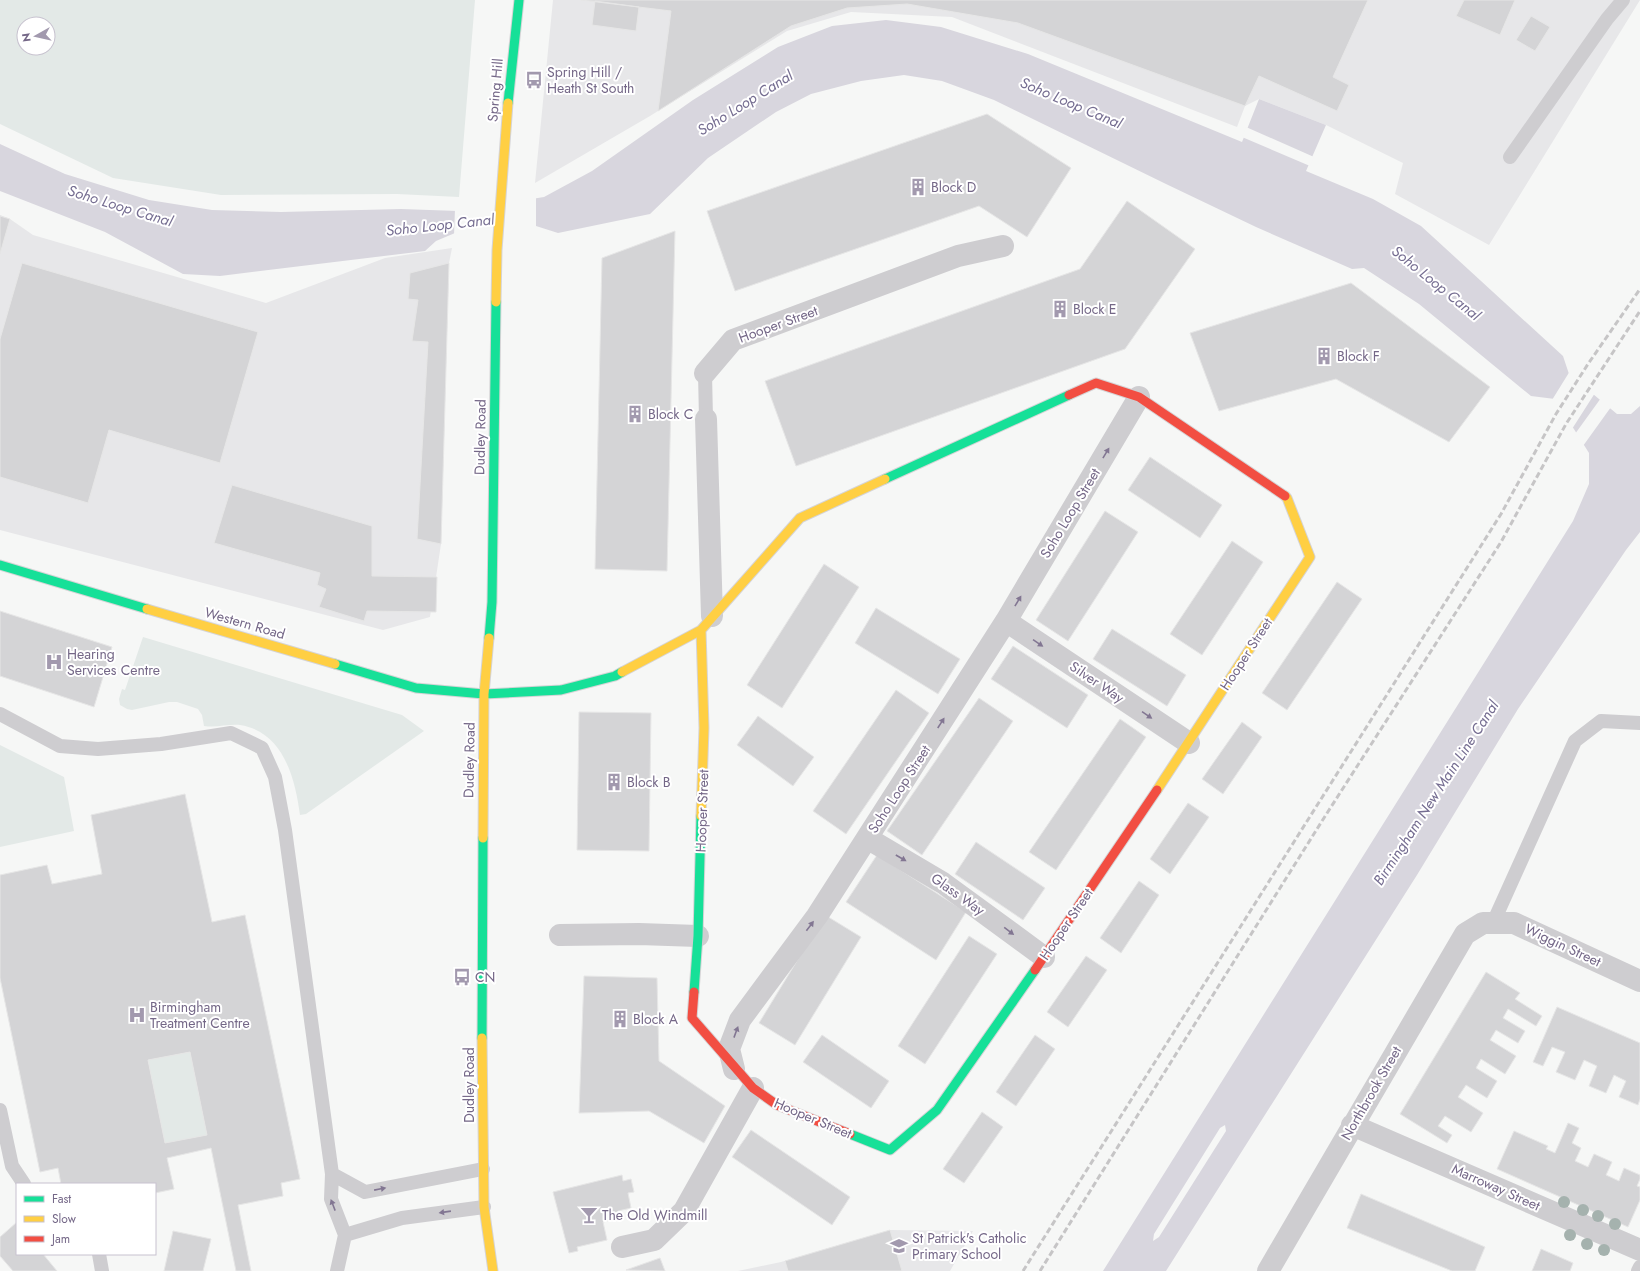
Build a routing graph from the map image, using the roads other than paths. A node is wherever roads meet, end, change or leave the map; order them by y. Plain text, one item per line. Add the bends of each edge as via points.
1 (519, 0) edge
2 (1623, 0) edge
3 (1510, 157) dead end
4 (1003, 246) dead end
5 (497, 250) joint
6 (705, 373) joint
7 (1139, 397) junction
8 (706, 418) joint
9 (0, 565) edge
10 (1006, 621) junction
11 (706, 623) junction
12 (484, 694) junction
13 (0, 714) edge
14 (1640, 722) edge
15 (1188, 742) junction
16 (868, 838) junction
17 (1488, 923) junction
18 (560, 936) dead end
19 (698, 936) junction
20 (1044, 957) junction
21 (1640, 981) edge
22 (734, 1069) junction
23 (753, 1088) junction
24 (0, 1110) edge
25 (1352, 1125) junction
26 (483, 1169) junction
27 (332, 1174) junction
28 (23, 1183) edge
29 (484, 1207) junction
30 (345, 1235) junction
31 (622, 1247) dead end
32 (1640, 1250) edge
33 (99, 1255) edge
34 (1640, 1267) edge
35 (102, 1271) edge
36 (337, 1271) edge
37 (494, 1271) edge
38 (1268, 1271) edge
39 (1638, 1271) edge

1 - 5 street, Spring Hill via 509,88
2 - 3 lane
4 - 6 street, Hooper Street via 958,256 733,340
5 - 12 street, Dudley Road via 492,602
6 - 8 lane, Hooper Street
10 -> 7 street, Soho Loop Street
7 - 11 street via 1096,383 800,518
7 - 15 street, Hooper Street via 1287,498 1310,557
8 - 11 street, Hooper Street
9 - 12 street, Western Road via 416,688
10 -> 15 street, Silver Way
16 -> 10 street, Soho Loop Street
11 - 12 street, Western Road via 615,676 561,690
11 - 19 street, Hooper Street
12 - 26 street, Dudley Road
13 - 27 lane via 60,746 125,748 231,733 262,748 275,777 284,830
14 - 17 lane via 1601,721 1575,741
15 - 20 street, Hooper Street
16 -> 20 street, Glass Way via 943,882
22 -> 16 street, Soho Loop Street via 730,1049 740,1020 817,916
17 - 21 street, Wiggin Street via 1514,923
17 - 25 street, Northbrook Street via 1464,934
18 - 19 street
19 - 22 street, Hooper Street via 692,1018
20 - 23 street, Hooper Street via 937,1110 890,1150 777,1105
22 - 23 street, Hooper Street
23 - 31 street via 684,1210 654,1240
24 - 28 lane via 12,1166
25 - 32 street, Marroway Street
25 - 38 street, Northbrook Street
27 -> 26 lane via 365,1192
26 - 29 street, Dudley Road
30 -> 27 lane via 331,1199
29 -> 30 lane via 402,1218
29 - 37 street, Dudley Road
30 - 36 lane
33 - 35 lane
34 - 39 lane

